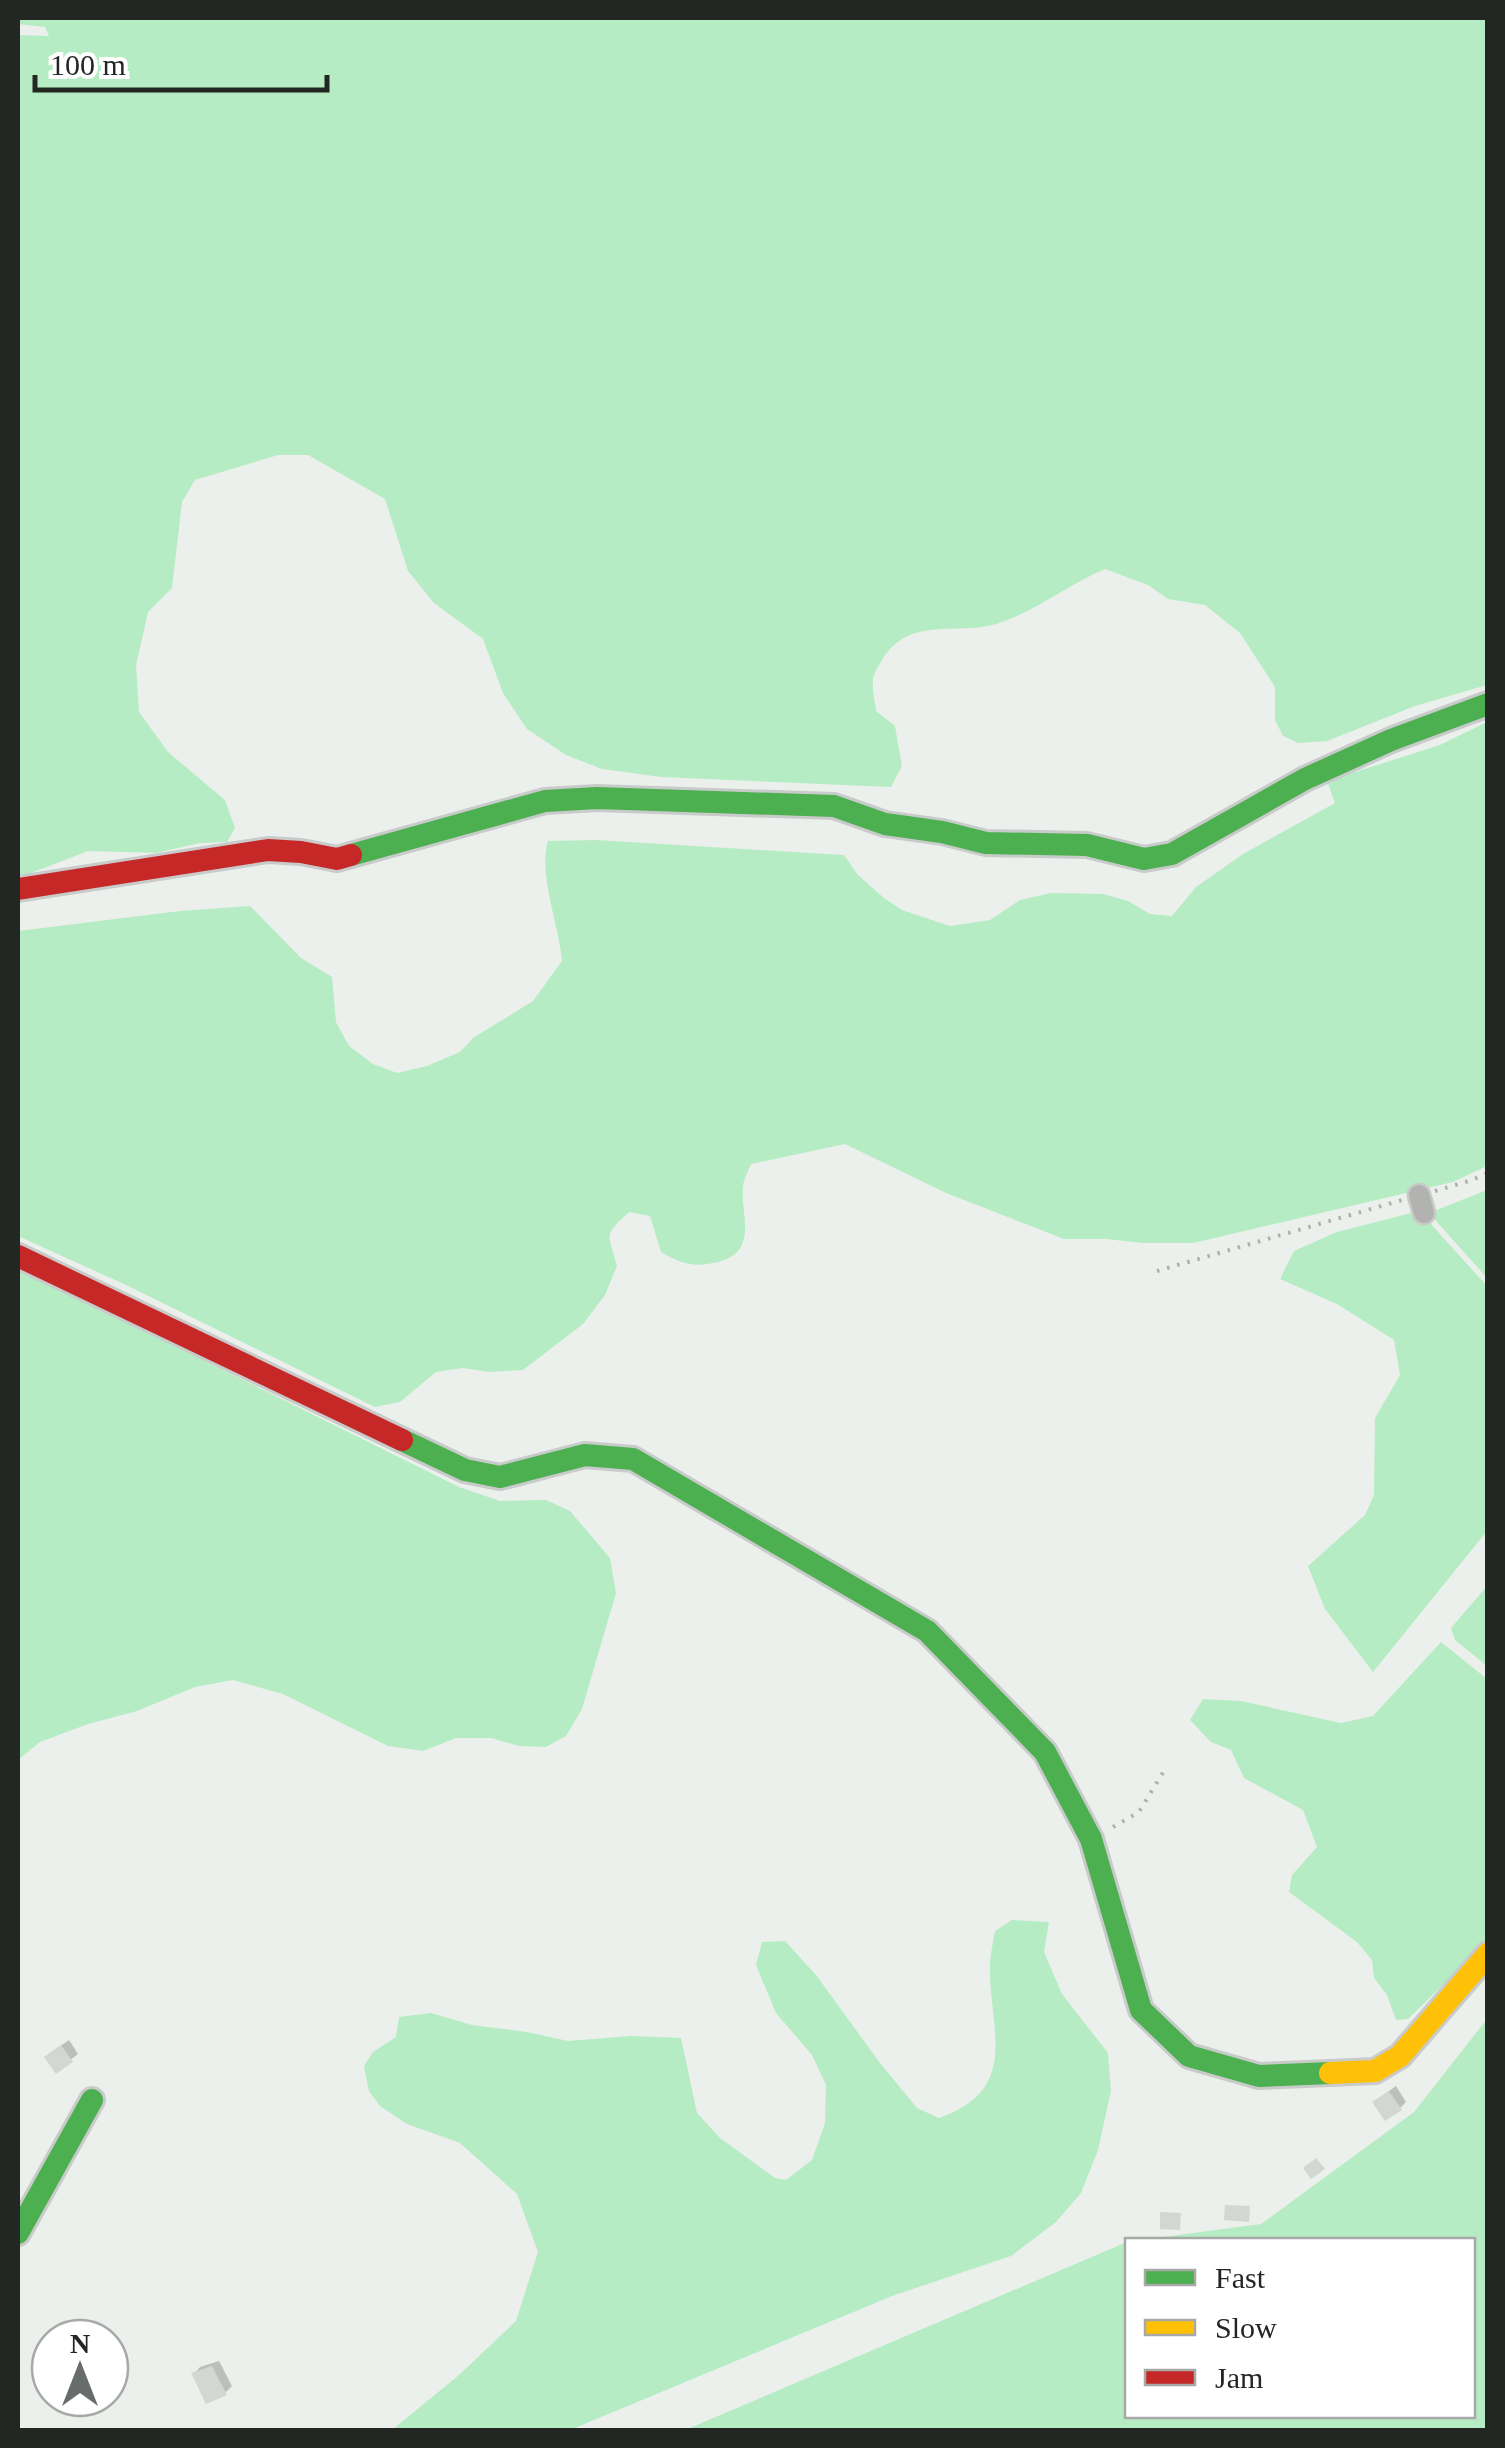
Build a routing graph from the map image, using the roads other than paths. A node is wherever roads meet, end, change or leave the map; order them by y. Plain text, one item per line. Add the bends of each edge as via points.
1 (1488, 704) edge
2 (18, 889) edge
3 (18, 1256) edge
4 (1488, 1954) edge
5 (92, 2100) dead end
6 (18, 2234) edge

1 - 2 street via 1391,740 1305,779 1172,854 1144,859 1087,845 986,843 885,824 834,806 597,798 545,801 337,859 268,850
3 - 4 street via 464,1470 500,1477 585,1455 633,1459 927,1631 1045,1752 1092,1839 1140,2010 1189,2056 1258,2076 1375,2070 1400,2056
5 - 6 street

